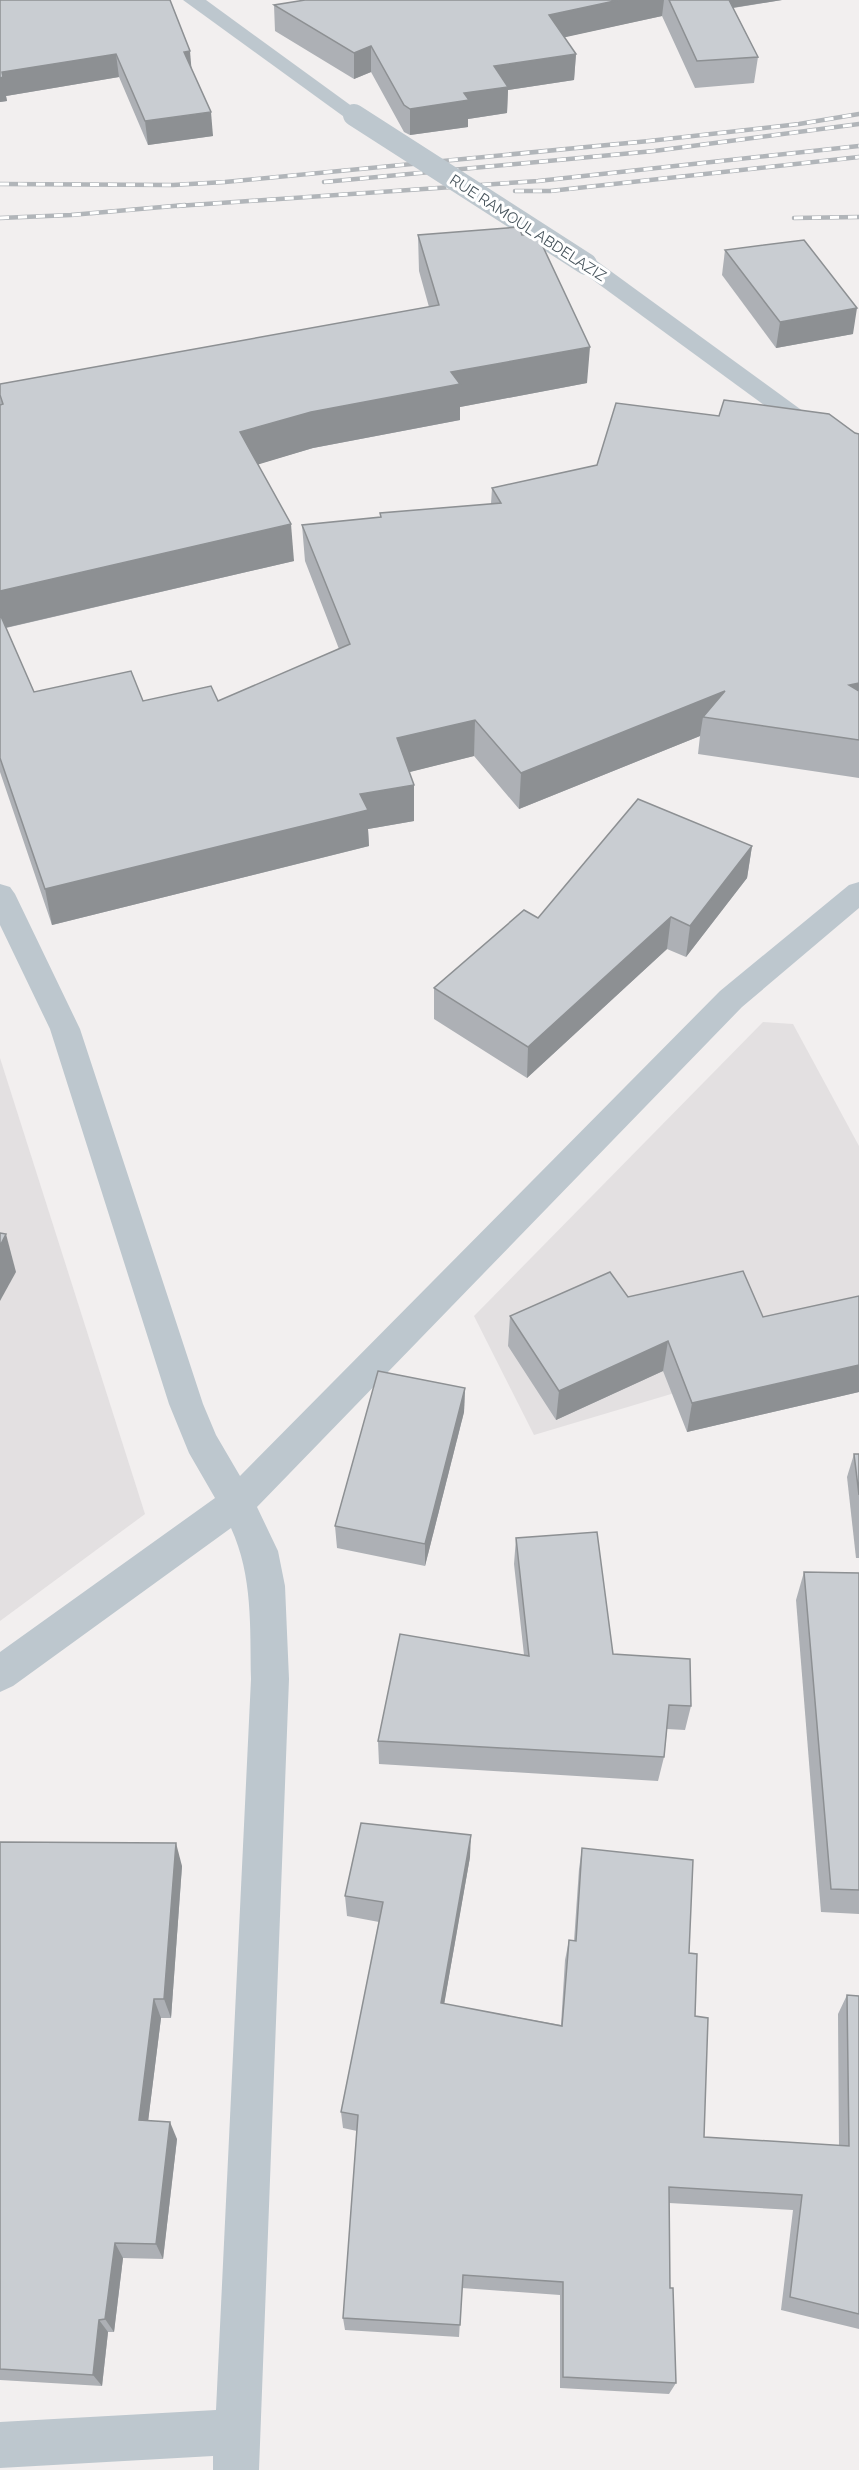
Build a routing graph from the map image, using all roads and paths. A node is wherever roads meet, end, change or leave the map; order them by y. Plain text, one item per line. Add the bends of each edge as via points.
1 (193, 0) edge
2 (859, 463) edge
3 (859, 892) edge
4 (0, 894) edge
5 (237, 1503) junction
6 (0, 1674) edge
7 (0, 2445) edge
8 (237, 2451) edge

1 - 2 street, RUE RAMOUL ABDELAZIZ, bridge via 354,116 586,264
3 - 5 street via 731,999
4 - 5 street via 65,1029 186,1404 201,1442
5 - 6 street
5 - 8 street via 260,1551 267,1586 270,1679
7 - 8 street

